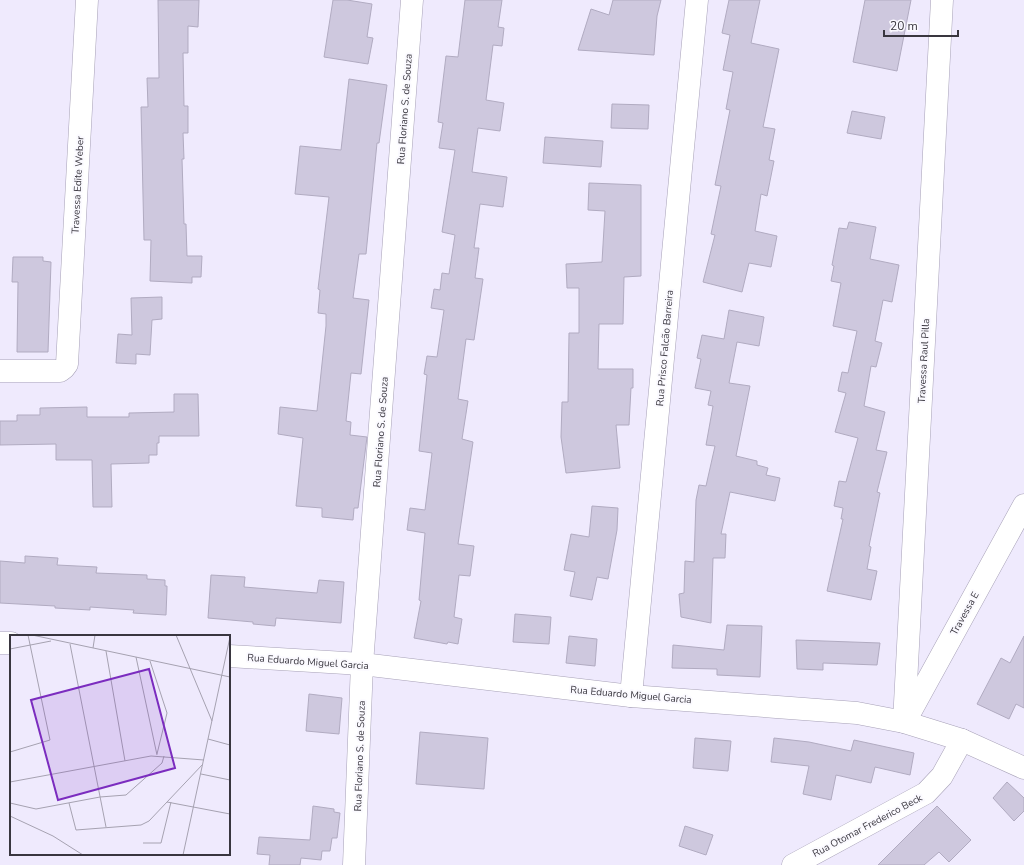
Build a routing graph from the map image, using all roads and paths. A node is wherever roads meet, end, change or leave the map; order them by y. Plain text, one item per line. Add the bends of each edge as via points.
1 (88, 0) edge
2 (412, 0) edge
3 (697, 0) edge
4 (942, 0) edge
5 (0, 371) edge
6 (1024, 505) edge
7 (230, 656) edge
8 (362, 664) junction
9 (631, 696) junction
10 (904, 722) junction
11 (962, 740) junction
12 (1024, 768) edge
13 (354, 865) edge
14 (793, 865) edge

1 - 5 street, Travessa Edite Weber via 67,364 60,371
2 - 8 street, Rua Floriano S. de Souza
3 - 9 street, Rua Prisco Falcão Barreira
4 - 10 street, Travessa Raul Pilla
6 - 10 street, Travessa E
7 - 8 street, Rua Eduardo Miguel Garcia
8 - 9 street, Rua Eduardo Miguel Garcia
8 - 13 street, Rua Floriano S. de Souza
9 - 10 street, Rua Eduardo Miguel Garcia via 857,713
10 - 11 street, Rua Eduardo Miguel Garcia
11 - 12 street, Rua Eduardo Miguel Garcia
11 - 14 street, Rua Otomar Frederico Beck via 942,776 926,793

